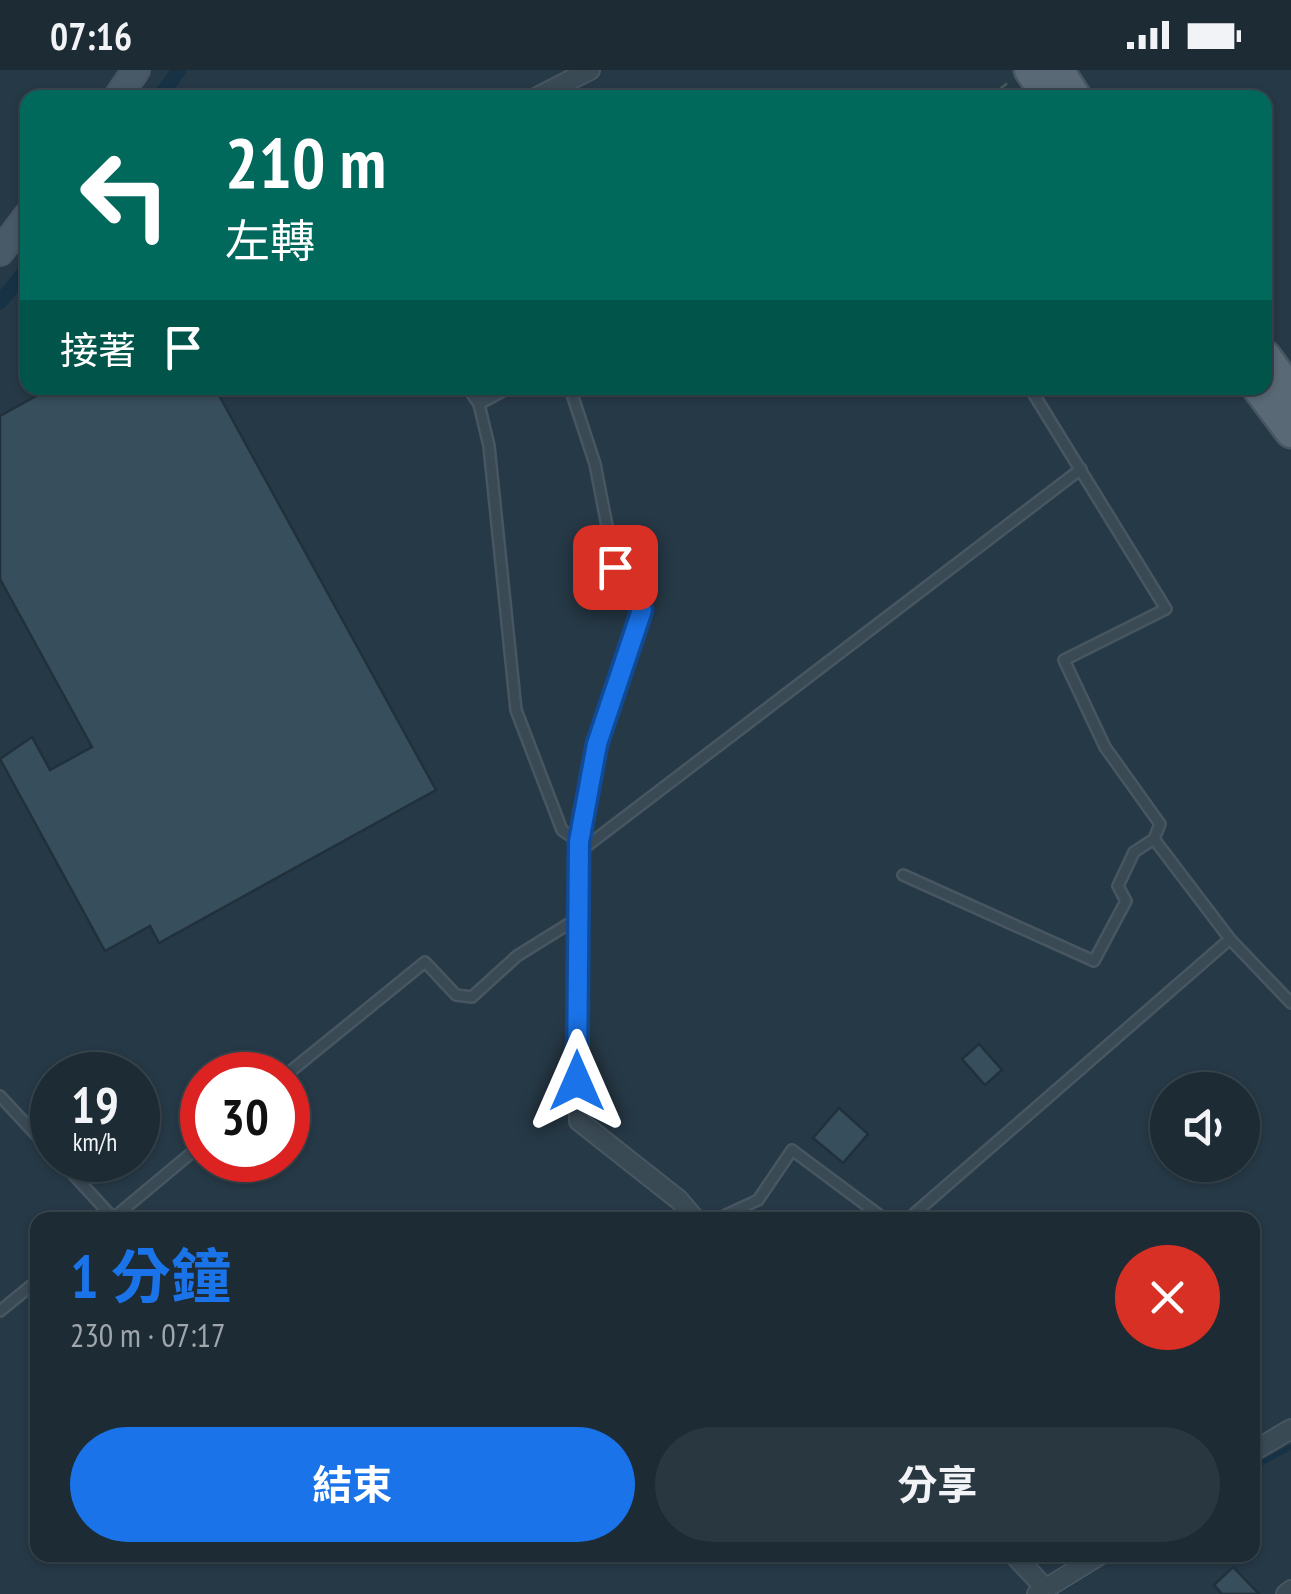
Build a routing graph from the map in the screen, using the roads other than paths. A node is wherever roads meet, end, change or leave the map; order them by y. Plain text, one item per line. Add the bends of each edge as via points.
1 (590, 70) edge
2 (551, 90) edge
3 (20, 226) edge
4 (0, 252) edge
5 (1272, 387) edge
6 (473, 395) edge
7 (495, 395) edge
8 (572, 395) edge
9 (1034, 395) edge
10 (479, 404) junction
11 (1291, 432) edge
12 (1081, 469) junction
13 (1154, 839) junction
14 (579, 847) junction
15 (903, 875) dead end
16 (578, 918) junction
17 (1230, 939) junction
18 (1291, 1004) edge
19 (310, 1055) edge
20 (0, 1096) edge
21 (30, 1128) edge
22 (180, 1163) edge
23 (80, 1182) edge
24 (107, 1212) edge
25 (121, 1212) edge
26 (689, 1212) edge
27 (732, 1212) edge
28 (875, 1212) edge
29 (916, 1212) edge
30 (30, 1286) edge
31 (0, 1310) edge
32 (1291, 1428) edge
33 (1260, 1447) edge
34 (1019, 1562) edge
35 (1089, 1562) edge
36 (1042, 1592) edge

1 - 2 street
3 - 4 street
5 - 11 main road
6 - 10 lane
7 - 10 lane
8 - 14 lane via 595,464 615,567 642,610 597,744
9 - 12 lane
10 - 14 lane via 516,710 562,830
12 - 13 lane via 1166,609 1064,660 1105,747 1160,824
12 - 14 lane
13 - 15 lane via 1134,852 1118,886 1126,901 1094,960
13 - 17 lane
14 - 16 street
16 - 19 lane via 517,956 472,997 456,995 425,962
16 - 26 street via 580,1121
17 - 18 lane
17 - 29 lane
20 - 21 lane
22 - 25 lane
23 - 24 lane
27 - 28 lane via 758,1200 792,1150
30 - 31 lane
32 - 33 street
34 - 36 street
35 - 36 street

